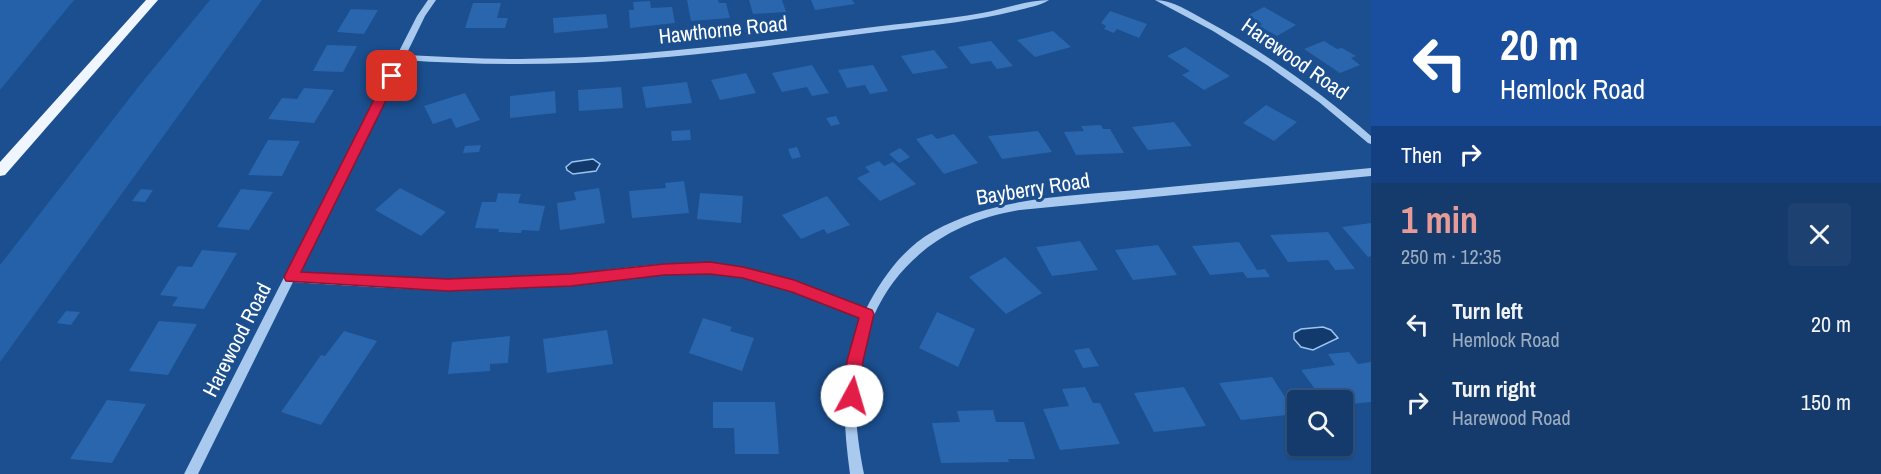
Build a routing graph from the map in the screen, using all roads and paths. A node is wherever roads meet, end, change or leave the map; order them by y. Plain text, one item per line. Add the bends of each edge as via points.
1 (152, 0) edge
2 (164, 0) edge
3 (432, 0) edge
4 (1045, 0) edge
5 (1159, 0) edge
6 (112, 45) junction
7 (402, 57) junction
8 (1371, 141) edge
9 (0, 171) edge
10 (1371, 172) edge
11 (291, 277) junction
12 (867, 314) junction
13 (191, 474) edge
14 (857, 474) edge

1 - 6 main road
2 - 6 main road
3 - 7 street, Harewood Road
4 - 7 street, Hawthorne Road via 969,16 623,59 528,63
5 - 8 street, Harewood Road via 1229,36 1289,74
6 - 9 main road
7 - 11 street, Harewood Road
10 - 12 street, Bayberry Road via 1049,202 991,212 945,230 922,244 892,274
11 - 12 street via 508,284 710,268 743,272 794,286
11 - 13 street, Harewood Road
12 - 14 street, Bayberry Road via 855,361 850,413

